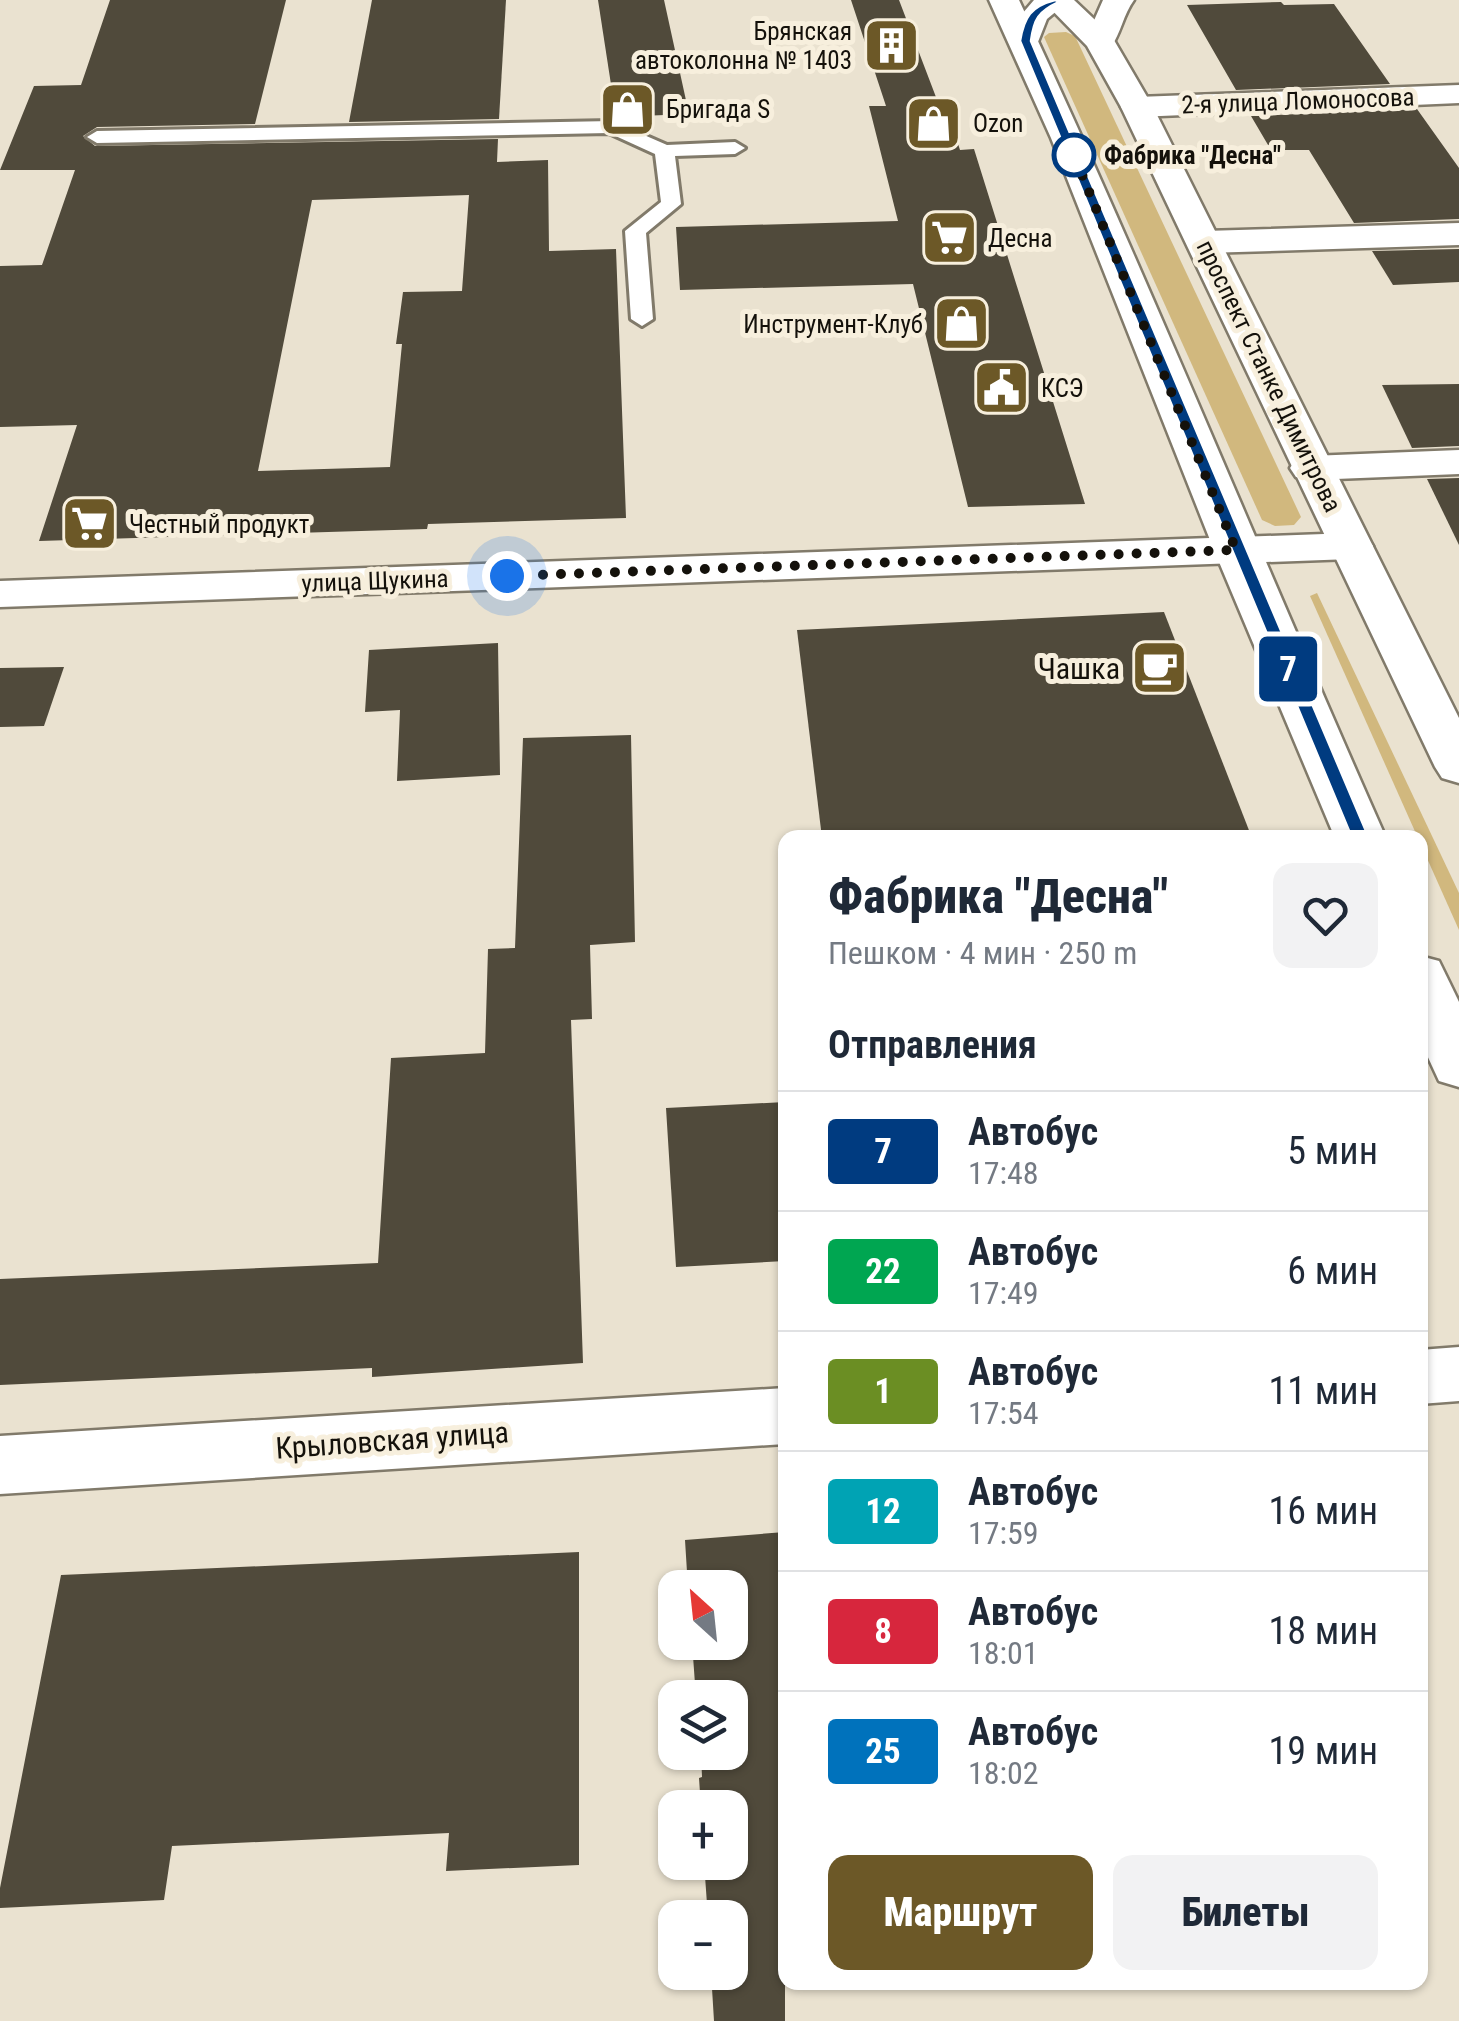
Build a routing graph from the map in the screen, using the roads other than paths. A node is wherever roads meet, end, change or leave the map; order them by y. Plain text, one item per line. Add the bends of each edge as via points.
1 (1004, 0) edge
2 (1056, 0) edge
3 (1119, 0) edge
4 (1025, 41) junction
5 (1100, 41) junction
6 (1459, 94) edge
7 (1137, 107) junction
8 (97, 136) dead end
9 (735, 148) dead end
10 (664, 152) junction
11 (1459, 234) edge
12 (1205, 242) junction
13 (642, 320) dead end
14 (1459, 462) edge
15 (1311, 468) junction
16 (1350, 546) junction
17 (1236, 550) junction
18 (0, 594) edge
19 (1454, 745) edge
20 (1357, 830) edge
21 (1428, 994) edge
22 (1459, 1066) edge
23 (1459, 1374) edge
24 (1428, 1376) edge
25 (778, 1416) edge
26 (0, 1465) edge

1 - 4 main road
2 - 4 main road via 1028,21
2 - 5 main road, проспект Станке Димитрова
3 - 5 main road
4 - 17 main road
5 - 7 main road, проспект Станке Димитрова
6 - 7 main road, 2-я улица Ломоносова
7 - 12 main road, проспект Станке Димитрова
8 - 10 lane via 612,127
9 - 10 lane
10 - 13 lane via 672,204 635,231
11 - 12 main road
12 - 15 main road, проспект Станке Димитрова
14 - 15 main road
15 - 16 main road, проспект Станке Димитрова
16 - 17 main road, улица Щукина
16 - 19 main road, проспект Станке Димитрова
17 - 18 main road, улица Щукина
17 - 20 main road
21 - 22 main road
23 - 24 main road
25 - 26 main road, Крыловская улица

